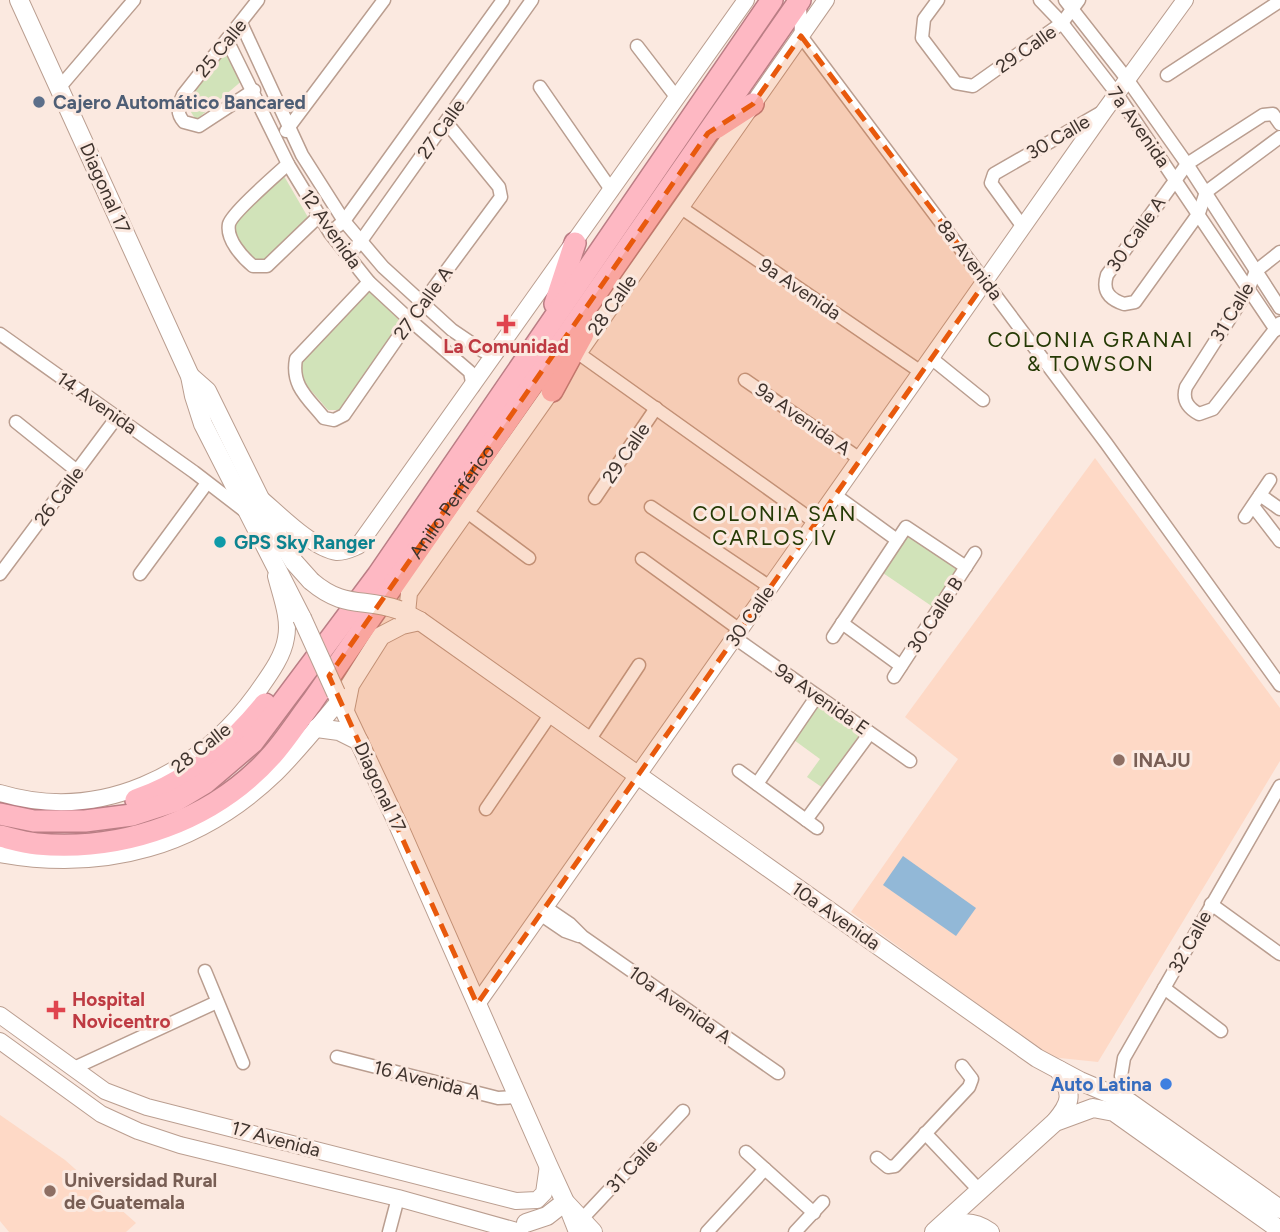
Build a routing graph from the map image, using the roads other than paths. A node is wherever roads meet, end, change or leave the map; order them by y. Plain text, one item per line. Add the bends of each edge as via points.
1 (19, 0) edge
2 (134, 0) edge
3 (258, 0) edge
4 (384, 0) edge
5 (503, 0) edge
6 (531, 0) edge
7 (746, 0) edge
8 (772, 0) edge
9 (801, 0) edge
10 (826, 0) edge
11 (938, 0) edge
12 (1040, 0) edge
13 (1185, 0) edge
14 (1280, 1) edge
15 (1073, 3) edge
16 (241, 23) junction
17 (1062, 23) junction
18 (801, 36) junction
19 (228, 40) junction
20 (637, 46) dead end
21 (1167, 75) dead end
22 (1127, 79) junction
23 (540, 87) dead end
24 (59, 88) junction
25 (254, 90) junction
26 (1116, 94) junction
27 (677, 98) junction
28 (753, 104) junction
29 (1105, 110) junction
30 (446, 122) junction
31 (1280, 124) edge
32 (290, 128) junction
33 (708, 133) junction
34 (1280, 137) edge
35 (277, 139) junction
36 (288, 164) junction
37 (1187, 164) junction
38 (1175, 179) junction
39 (612, 191) junction
40 (1206, 192) junction
41 (680, 207) junction
42 (1199, 213) junction
43 (319, 216) junction
44 (344, 221) junction
45 (1023, 227) junction
46 (330, 233) junction
47 (361, 241) junction
48 (575, 243) junction
49 (628, 250) junction
50 (1280, 251) edge
51 (348, 256) junction
52 (1256, 271) junction
53 (986, 281) junction
54 (369, 282) junction
55 (1248, 290) junction
56 (422, 303) junction
57 (1280, 308) edge
58 (410, 320) junction
59 (1278, 326) edge
60 (548, 327) junction
61 (0, 334) edge
62 (497, 353) junction
63 (578, 353) junction
64 (931, 358) junction
65 (921, 372) junction
66 (190, 376) junction
67 (745, 380) dead end
68 (473, 387) junction
69 (552, 391) junction
70 (983, 400) dead end
71 (656, 408) junction
72 (117, 417) junction
73 (16, 422) dead end
74 (860, 459) junction
75 (222, 463) junction
76 (77, 471) junction
77 (194, 472) junction
78 (1270, 480) dead end
79 (207, 483) junction
80 (257, 495) junction
81 (835, 495) junction
82 (595, 498) dead end
83 (1257, 500) junction
84 (651, 507) dead end
85 (1280, 509) edge
86 (246, 512) junction
87 (467, 512) junction
88 (1245, 517) dead end
89 (815, 522) junction
90 (897, 540) junction
91 (1280, 541) edge
92 (975, 553) dead end
93 (529, 558) dead end
94 (642, 559) dead end
95 (274, 567) junction
96 (966, 567) junction
97 (0, 574) edge
98 (140, 574) dead end
99 (770, 587) junction
100 (349, 602) junction
101 (409, 615) junction
102 (842, 623) junction
103 (738, 634) junction
104 (833, 637) dead end
105 (639, 665) dead end
106 (901, 666) junction
107 (894, 677) dead end
108 (1279, 680) edge
109 (817, 696) junction
110 (341, 702) junction
111 (550, 715) junction
112 (317, 728) junction
113 (870, 733) junction
114 (359, 741) junction
115 (588, 742) junction
116 (910, 761) dead end
117 (739, 771) dead end
118 (637, 776) junction
119 (757, 784) junction
120 (1280, 786) edge
121 (0, 793) edge
122 (486, 809) dead end
123 (0, 814) edge
124 (806, 820) junction
125 (34, 821) junction
126 (817, 828) dead end
127 (0, 836) edge
128 (0, 854) edge
129 (1211, 904) junction
130 (542, 911) junction
131 (1280, 954) edge
132 (205, 971) dead end
133 (1164, 988) junction
134 (218, 1002) junction
135 (477, 1004) junction
136 (0, 1015) edge
137 (1221, 1031) dead end
138 (0, 1041) edge
139 (337, 1057) dead end
140 (243, 1063) dead end
141 (962, 1066) dead end
142 (74, 1068) junction
143 (1059, 1070) junction
144 (778, 1073) dead end
145 (517, 1097) junction
146 (1129, 1102) junction
147 (683, 1111) dead end
148 (1055, 1122) junction
149 (238, 1129) junction
150 (925, 1133) junction
151 (746, 1152) dead end
152 (230, 1158) junction
153 (877, 1158) dead end
154 (548, 1165) junction
155 (765, 1169) junction
156 (979, 1189) junction
157 (398, 1198) junction
158 (516, 1201) junction
159 (565, 1202) junction
160 (824, 1202) dead end
161 (1249, 1208) junction
162 (1280, 1209) edge
163 (814, 1213) junction
164 (1280, 1222) edge
165 (487, 1228) edge
166 (518, 1228) edge
167 (584, 1228) edge
168 (1280, 1230) edge
169 (389, 1232) edge
170 (707, 1232) edge
171 (795, 1232) edge
172 (934, 1232) edge
173 (943, 1232) edge
174 (990, 1232) edge

1 - 24 main road, Diagonal 17
2 - 24 street
3 - 16 street, 25 Calle
4 - 32 street
5 - 44 street, 27 Calle
6 - 30 street, 27 Calle
7 - 27 street
8 - 60 highway, Anillo Periférico
9 - 18 street
9 - 33 highway, Anillo Periférico
10 - 18 street, 28 Calle
11 - 17 street, 29 Calle via 924,19 922,38 956,83 965,86 973,86
12 - 17 street, 7a Avenida
13 - 22 street, 30 Calle
14 - 21 street
15 - 17 street, 29 Calle
15 - 22 street, 7a Avenida
16 - 19 street, 25 Calle
16 - 32 street, 12 Avenida
17 - 26 street, 7a Avenida
18 - 28 street, 28 Calle
18 - 53 street, 8a Avenida
19 - 25 street, 12 Avenida
19 - 25 street, 25 Calle via 183,95 178,106 181,118 199,126
20 - 27 street
22 - 26 street, 30 Calle
22 - 37 street, 7a Avenida
23 - 39 street
24 - 66 main road, Diagonal 17
25 - 35 street, 12 Avenida
26 - 29 street, 30 Calle
26 - 38 street, 7a Avenida
27 - 39 street
28 - 33 highway
28 - 41 street, 28 Calle
29 - 45 street, 30 Calle
29 - 45 street, 30 Calle via 991,178
30 - 47 street, 27 Calle
30 - 56 street, 27 Calle A via 501,192
31 - 37 street, 30 Calle A via 1273,114 1263,115
32 - 35 street
32 - 44 street, 12 Avenida
33 - 49 highway, Anillo Periférico
34 - 40 street
35 - 36 street, 12 Avenida
36 - 43 street, 12 Avenida
36 - 43 street via 231,219 229,233 247,261 267,266
37 - 38 street, 30 Calle A
37 - 40 street, 7a Avenida
38 - 42 street, 7a Avenida
38 - 42 street, 30 Calle A via 1107,275 1108,295 1124,304 1135,302
39 - 48 street
40 - 42 street, 30 Calle A
40 - 52 street, 7a Avenida
41 - 63 street, 28 Calle
41 - 65 street, 9a Avenida
42 - 55 street, 7a Avenida
43 - 46 street, 12 Avenida
44 - 46 street, 27 Calle
44 - 47 street, 12 Avenida
45 - 53 street, 30 Calle
46 - 51 street, 12 Avenida
47 - 51 street, 27 Calle
47 - 56 street, 12 Avenida
48 - 60 highway
48 - 62 street
49 - 69 highway
49 - 127 highway, Anillo Periférico via 272,755 225,797 193,816 138,837 36,844
50 - 52 street, 31 Calle
51 - 54 street, 12 Avenida
52 - 55 street, 31 Calle
52 - 57 street, 7a Avenida
53 - 64 street, 30 Calle
53 - 108 street, 8a Avenida
54 - 58 street, 12 Avenida
54 - 58 street, 27 Calle A via 296,359 296,383 324,418 344,415
55 - 59 street, 7a Avenida
55 - 59 street, 31 Calle via 1186,387 1187,404 1199,414 1213,410
56 - 58 street, 27 Calle A
56 - 62 street, 12 Avenida via 478,349
58 - 68 street, 12 Avenida via 470,372
60 - 125 highway, Anillo Periférico via 378,576 253,741 205,783 175,802 132,815
61 - 72 street, 14 Avenida
62 - 68 street
63 - 69 street, 28 Calle
63 - 71 street
64 - 65 street, 30 Calle
64 - 70 street
65 - 74 street, 30 Calle
66 - 75 main road, Diagonal 17 via 203,424
66 - 80 main road, Diagonal 17 via 207,391
67 - 74 street, 9a Avenida A
68 - 80 street via 358,546 334,552 316,544
69 - 87 street, 28 Calle
71 - 82 street, 29 Calle
71 - 89 street
72 - 76 street, 26 Calle
72 - 77 street, 14 Avenida
73 - 76 street
74 - 81 street, 30 Calle
75 - 77 street via 215,474
75 - 86 main road, Diagonal 17
76 - 97 street, 26 Calle
77 - 79 street, 14 Avenida
78 - 83 street
79 - 86 street, 14 Avenida
79 - 98 street
80 - 100 main road, Diagonal 17, bridge via 294,562 329,595
81 - 89 street, 30 Calle
81 - 90 street
83 - 85 street
83 - 88 street
83 - 91 street
84 - 99 street
86 - 95 main road, Diagonal 17
87 - 93 street
87 - 101 street, 28 Calle via 409,593
89 - 99 street, 30 Calle
90 - 96 street via 906,527
90 - 102 street
92 - 96 street, 30 Calle B
94 - 103 street, 9a Avenida E
95 - 110 main road, Diagonal 17, bridge
95 - 121 street, 28 Calle via 288,622 281,655 239,717 206,748 185,765 144,786 94,800 36,801
96 - 106 street, 30 Calle B
99 - 103 street, 30 Calle
100 - 101 main road, Diagonal 17, bridge via 384,605
100 - 125 highway via 321,628 254,718 208,763 160,791 125,803
101 - 110 main road via 381,636
101 - 111 main road, 10a Avenida
102 - 104 street
102 - 106 street
103 - 109 street, 9a Avenida E
103 - 118 street, 30 Calle
105 - 115 street
106 - 107 street, 30 Calle B
109 - 113 street, 9a Avenida E
109 - 119 street
110 - 112 street
110 - 114 main road, Diagonal 17
111 - 115 main road, 10a Avenida
111 - 122 street
112 - 114 main road via 339,731
112 - 128 street via 276,773 199,830 138,852 79,861
113 - 116 street, 9a Avenida E
113 - 124 street
114 - 135 main road, Diagonal 17
115 - 118 main road, 10a Avenida
117 - 119 street
118 - 130 street, 30 Calle
118 - 143 main road, 10a Avenida
119 - 124 street
120 - 129 street, 32 Calle
123 - 125 highway, Anillo Periférico
124 - 126 street
129 - 131 street
129 - 133 street, 32 Calle
130 - 135 street, 30 Calle
130 - 144 street, 10a Avenida A
132 - 134 street
133 - 137 street
133 - 146 street, 32 Calle via 1122,1067
134 - 140 street
134 - 142 street
135 - 145 main road, Diagonal 17
136 - 142 street, 17 Avenida
138 - 152 street, 17 Avenida via 101,1114 138,1131
139 - 145 street, 16 Avenida A via 498,1098
141 - 150 street via 972,1083
142 - 149 street, 17 Avenida via 105,1090 147,1107
143 - 146 main road, 10a Avenida
143 - 148 main road via 1070,1098
145 - 154 main road, Diagonal 17
146 - 162 main road, 10a Avenida
147 - 167 street, 31 Calle
148 - 156 main road
148 - 161 main road via 1093,1108 1114,1112
149 - 152 street
149 - 158 street, 17 Avenida
150 - 153 street via 895,1166 888,1167
150 - 156 street
151 - 155 street
152 - 157 street, 17 Avenida
154 - 158 street via 544,1193 537,1200
154 - 159 main road, Diagonal 17
155 - 163 street
155 - 170 street
156 - 172 main road
157 - 165 street, 17 Avenida
157 - 169 street
158 - 166 street via 527,1210
159 - 166 main road via 547,1216
159 - 167 main road, Diagonal 17
160 - 163 street
161 - 164 main road
161 - 168 main road
163 - 171 street
165 - 166 street, 17 Avenida
173 - 174 main road via 967,1222

